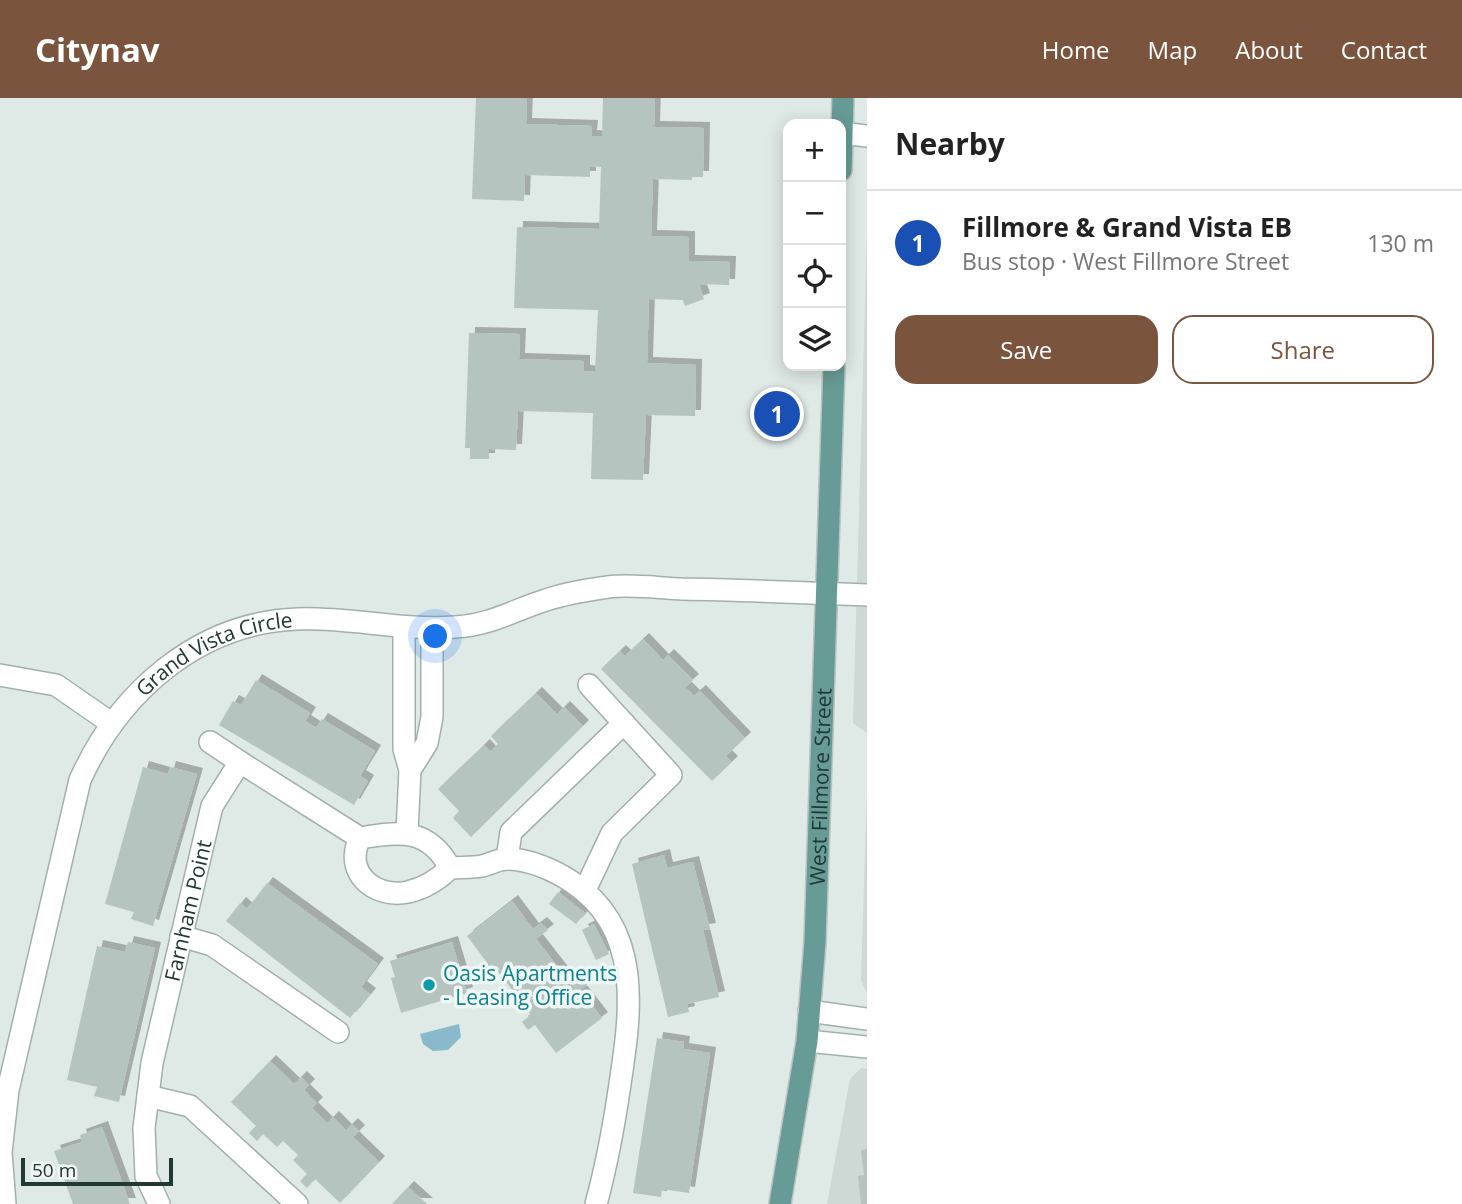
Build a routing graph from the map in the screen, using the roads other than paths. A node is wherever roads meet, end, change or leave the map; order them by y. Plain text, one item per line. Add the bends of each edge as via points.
1 (843, 98) edge
2 (842, 119) edge
3 (846, 133) edge
4 (867, 136) edge
5 (834, 371) edge
6 (827, 594) junction
7 (867, 595) edge
8 (404, 628) junction
9 (432, 628) junction
10 (0, 675) edge
11 (589, 685) dead end
12 (404, 716) junction
13 (432, 717) junction
14 (110, 723) junction
15 (624, 723) junction
16 (210, 742) dead end
17 (240, 762) junction
18 (410, 770) junction
19 (407, 832) junction
20 (360, 838) junction
21 (507, 859) junction
22 (450, 868) junction
23 (584, 890) junction
24 (181, 936) junction
25 (809, 1011) junction
26 (867, 1019) edge
27 (338, 1032) dead end
28 (807, 1041) junction
29 (867, 1047) edge
30 (148, 1096) junction
31 (1, 1152) edge
32 (5, 1204) edge
33 (159, 1204) edge
34 (298, 1204) edge
35 (596, 1204) edge
36 (780, 1204) edge

1 - 2 main road
3 - 4 street
5 - 6 main road, West Fillmore Street
6 - 7 street, Grand Vista Circle
6 - 9 street, Grand Vista Circle via 612,586 545,600 486,623
6 - 25 main road, West Fillmore Street
8 - 9 street, Grand Vista Circle
8 - 12 street
8 - 14 street, Grand Vista Circle via 295,619 234,632 174,661 142,687
9 - 13 street
10 - 14 street via 56,685
11 - 15 street
12 - 13 street
12 - 18 street via 404,749
13 - 18 street via 427,743
14 - 31 street, Grand Vista Circle via 79,780 67,825 8,1090
15 - 21 street via 511,832
15 - 23 street via 671,775 612,832
16 - 17 street
17 - 20 street
17 - 24 street, Farnham Point via 212,806
18 - 19 street
19 - 20 street
19 - 22 street via 442,853
20 - 22 street via 353,852 355,866 362,878 390,892 424,887
21 - 22 street
21 - 23 street via 538,865
23 - 35 street via 616,929 627,965 630,1008 608,1162
24 - 27 street via 212,945
24 - 30 street, Farnham Point
25 - 26 street
25 - 28 main road, West Fillmore Street
28 - 29 street
28 - 36 main road, West Fillmore Street
30 - 33 street, Farnham Point via 146,1175
30 - 34 street via 190,1106
31 - 32 street, Grand Vista Circle

